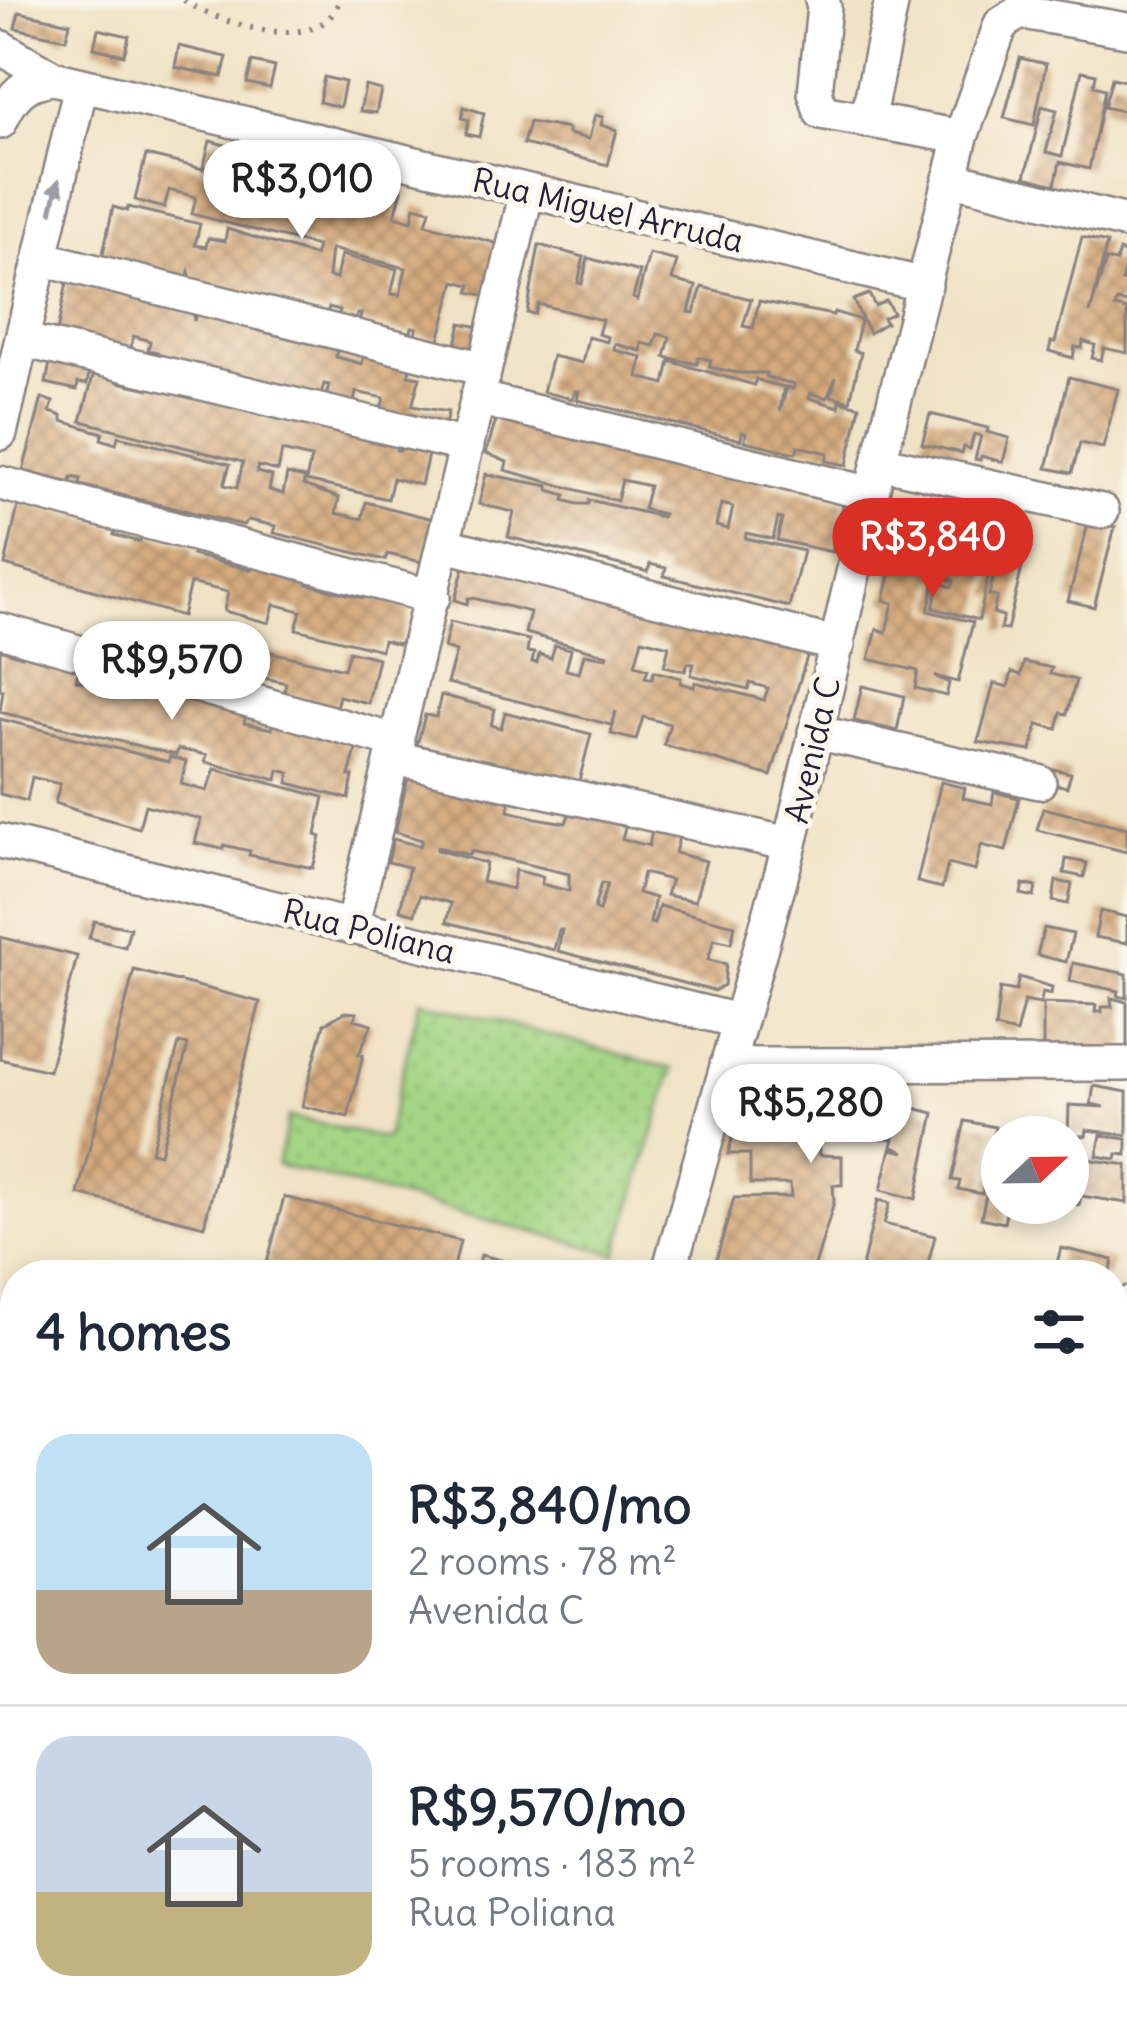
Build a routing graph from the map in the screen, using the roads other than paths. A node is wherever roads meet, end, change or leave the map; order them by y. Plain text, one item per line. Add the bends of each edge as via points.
1 (821, 0) edge
2 (892, 0) edge
3 (1127, 30) edge
4 (0, 47) edge
5 (67, 81) junction
6 (867, 121) junction
7 (0, 122) edge
8 (961, 137) junction
9 (950, 178) junction
10 (527, 190) junction
11 (1127, 222) edge
12 (41, 258) junction
13 (925, 285) junction
14 (22, 340) junction
15 (480, 384) junction
16 (0, 433) edge
17 (466, 446) junction
18 (875, 478) junction
19 (0, 483) edge
20 (1102, 511) dead end
21 (446, 544) junction
22 (433, 597) junction
23 (0, 630) edge
24 (838, 645) junction
25 (815, 732) junction
26 (396, 750) junction
27 (1039, 782) dead end
28 (0, 841) edge
29 (790, 844) junction
30 (352, 927) junction
31 (738, 1021) junction
32 (1127, 1064) edge
33 (727, 1065) junction
34 (672, 1260) edge

1 - 6 street via 817,106
2 - 6 street
3 - 8 street, Avenida C via 1028,13 1008,17
4 - 5 street, Rua Miguel Arruda
5 - 7 street via 28,83
5 - 10 street, Rua Miguel Arruda
12 -> 5 street
6 - 8 street
8 - 9 street, Avenida C
9 - 11 street
9 - 13 street, Avenida C
10 - 13 street, Rua Miguel Arruda
10 - 15 street
12 - 14 street
12 - 15 street
13 - 18 street, Avenida C
14 - 16 street
14 - 17 street
15 - 17 street
15 - 18 street
17 - 21 street
18 - 20 street
18 - 24 street, Avenida C
19 - 22 street
21 - 22 street
21 - 24 street
22 - 26 street
23 - 26 street
24 - 25 street, Avenida C
25 - 27 street
25 - 29 street, Avenida C
26 - 29 street
26 - 30 street
28 - 30 street, Rua Poliana
29 - 31 street, Avenida C
30 - 31 street, Rua Poliana
31 - 33 street, Avenida C
32 - 33 street
33 - 34 street, Avenida C

